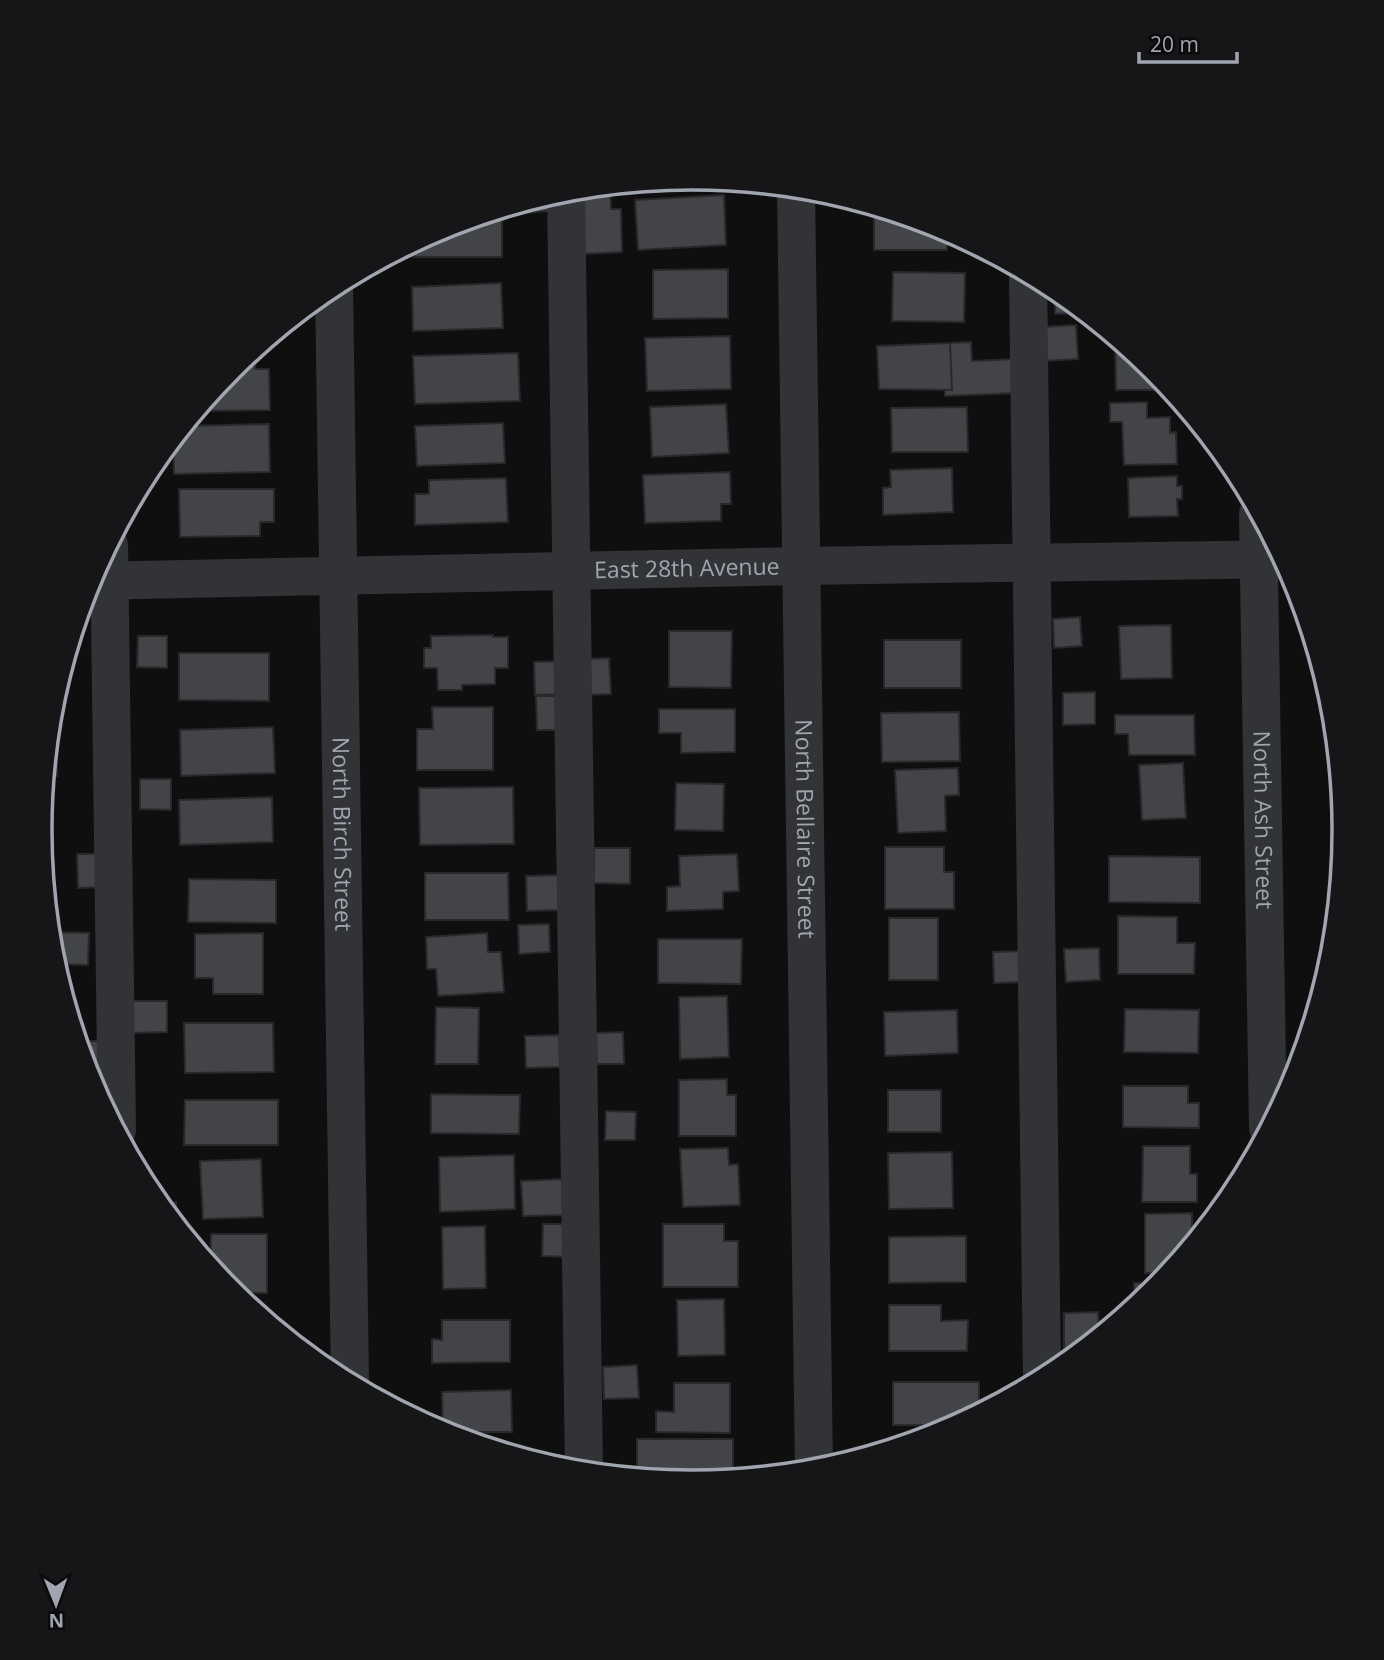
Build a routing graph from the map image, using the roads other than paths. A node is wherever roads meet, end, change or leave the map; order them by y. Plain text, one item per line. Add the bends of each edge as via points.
1 (796, 200) edge
2 (566, 203) edge
3 (1028, 286) edge
4 (334, 300) edge
5 (1271, 559) edge
6 (1033, 564) junction
7 (801, 566) junction
8 (108, 569) edge
9 (572, 571) junction
10 (337, 576) junction
11 (103, 580) edge
12 (1268, 1108) edge
13 (116, 1110) edge
14 (1042, 1365) edge
15 (350, 1370) edge
16 (814, 1458) edge
17 (584, 1460) edge

1 - 7 street, North Bellaire Street
2 - 9 street
3 - 6 street
4 - 10 street, North Birch Street
5 - 6 street, East 28th Avenue
5 - 12 street, North Ash Street
6 - 7 street, East 28th Avenue
6 - 14 street
7 - 9 street, East 28th Avenue
7 - 16 street, North Bellaire Street
8 - 10 street, East 28th Avenue
9 - 10 street, East 28th Avenue
9 - 17 street
10 - 15 street, North Birch Street
11 - 13 street

